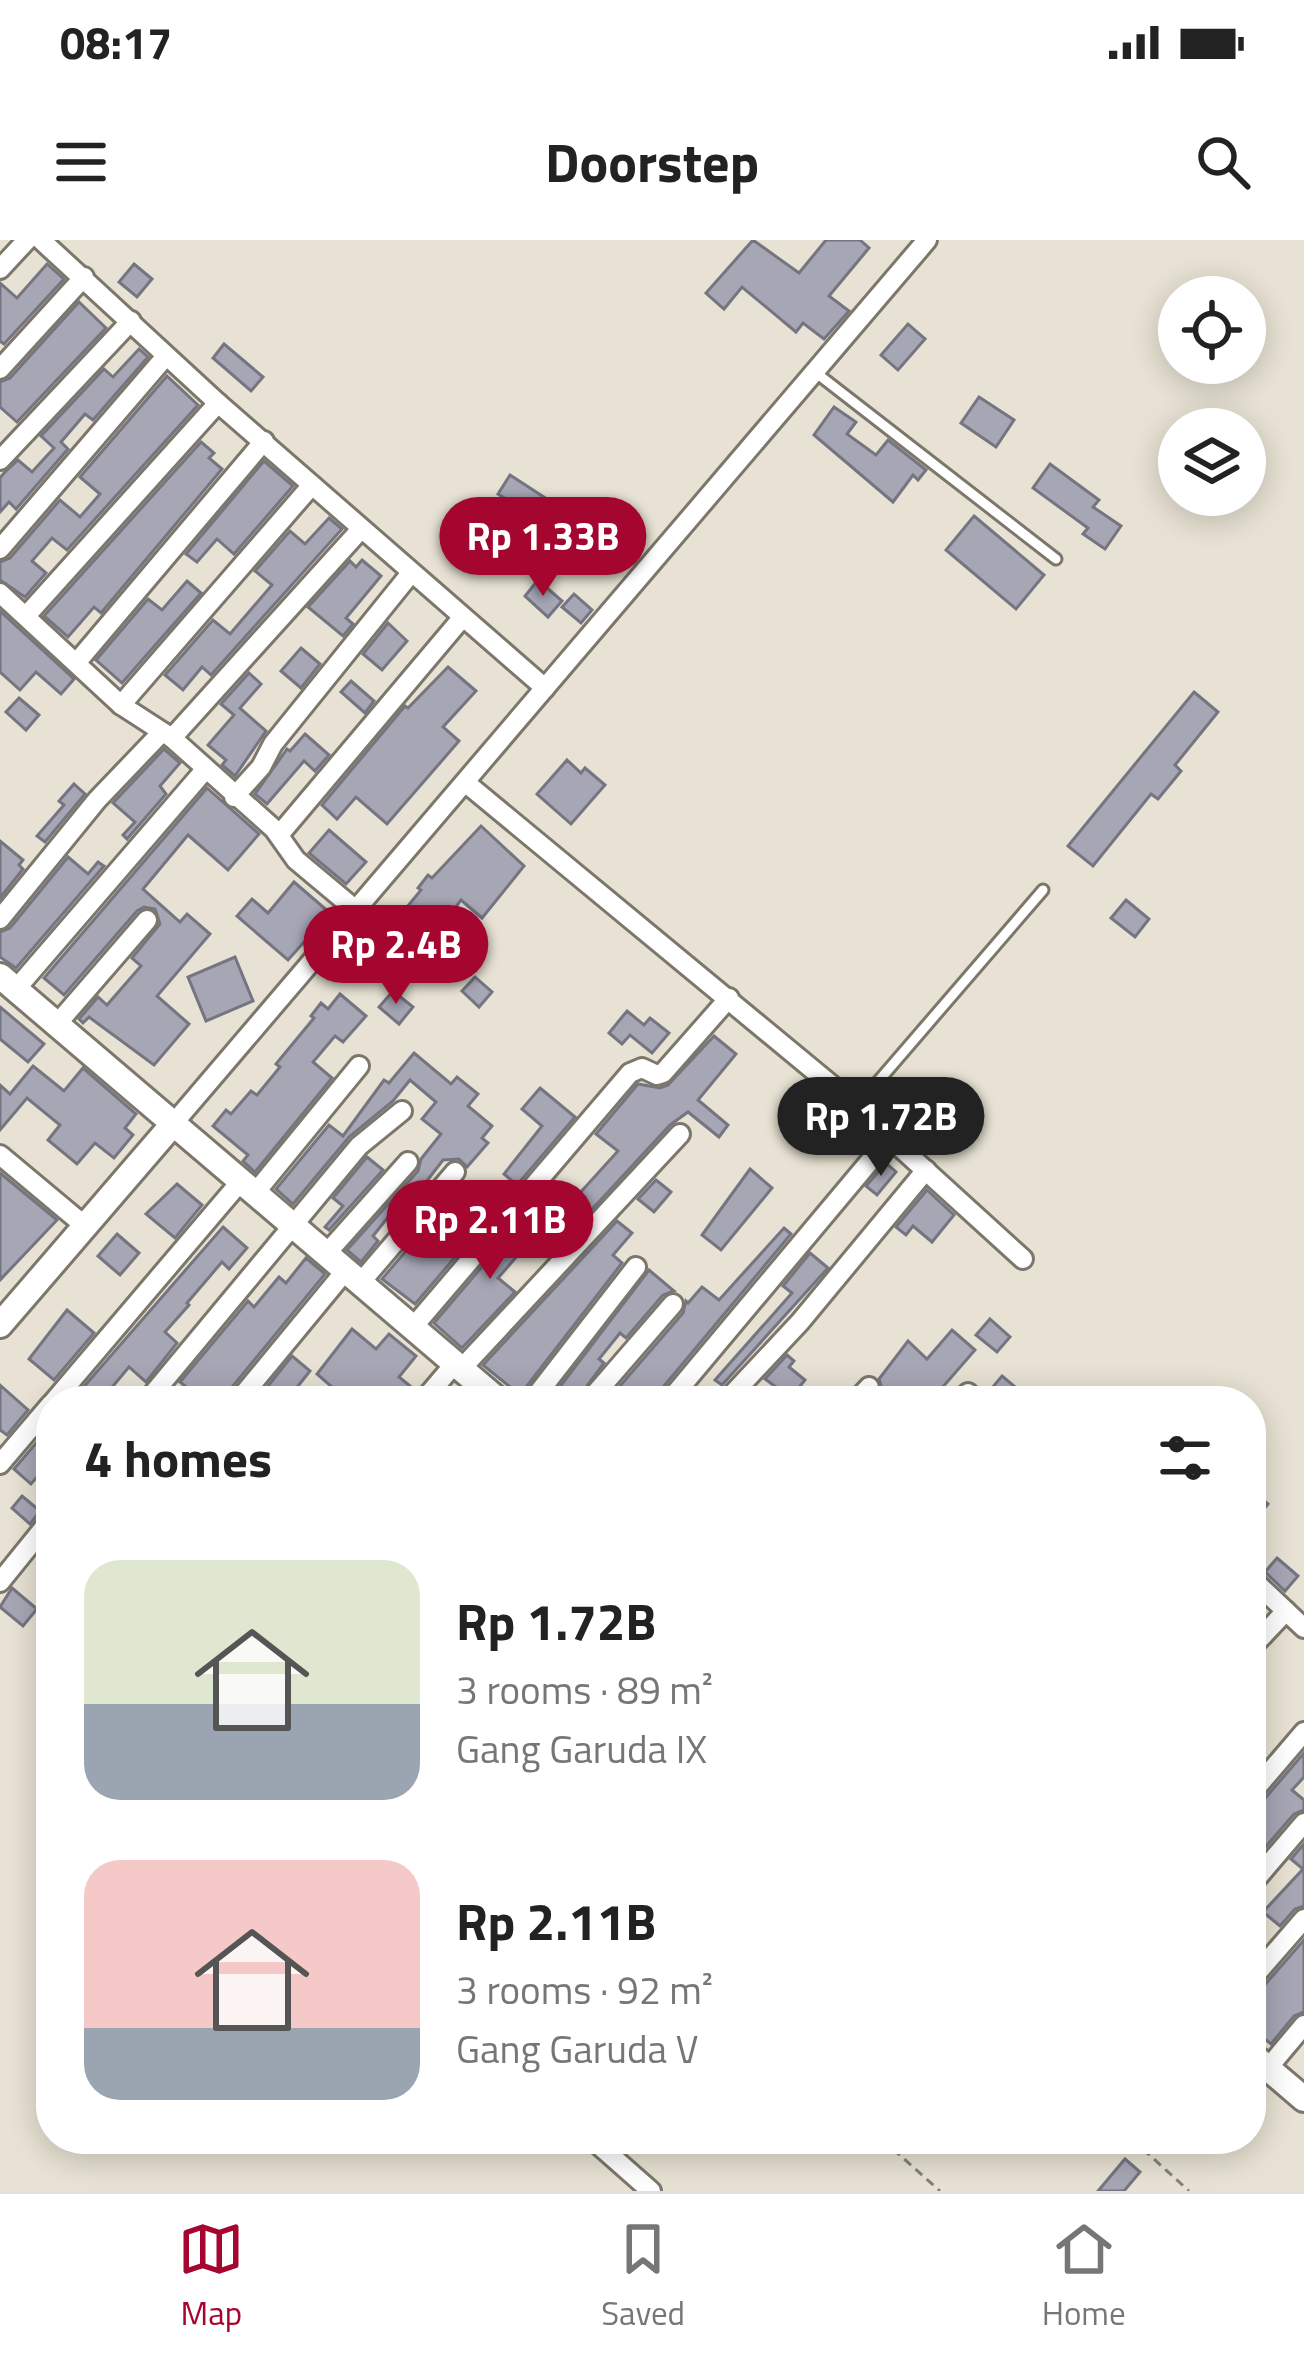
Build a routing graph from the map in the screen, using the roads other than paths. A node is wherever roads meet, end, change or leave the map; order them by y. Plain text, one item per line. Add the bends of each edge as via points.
1 (27, 240) edge
2 (41, 240) edge
3 (927, 240) edge
4 (0, 269) edge
5 (84, 278) junction
6 (131, 321) junction
7 (166, 356) junction
8 (0, 369) edge
9 (815, 373) junction
10 (218, 403) junction
11 (264, 441) junction
12 (0, 460) edge
13 (312, 484) junction
14 (361, 529) junction
15 (0, 548) edge
16 (1056, 559) dead end
17 (411, 573) junction
18 (0, 593) edge
19 (26, 616) junction
20 (462, 618) junction
21 (77, 662) junction
22 (545, 688) junction
23 (121, 705) junction
24 (167, 735) junction
25 (204, 770) junction
26 (466, 783) junction
27 (234, 797) junction
28 (279, 835) junction
29 (1043, 890) dead end
30 (358, 911) junction
31 (0, 919) edge
32 (147, 920) dead end
33 (8, 982) edge
34 (729, 998) junction
35 (56, 1024) junction
36 (359, 1066) dead end
37 (856, 1106) junction
38 (402, 1112) dead end
39 (173, 1124) junction
40 (680, 1134) dead end
41 (891, 1136) junction
42 (0, 1155) edge
43 (408, 1162) dead end
44 (926, 1170) junction
45 (455, 1172) dead end
46 (248, 1187) junction
47 (291, 1223) junction
48 (85, 1226) junction
49 (1024, 1258) dead end
50 (637, 1267) dead end
51 (344, 1269) junction
52 (673, 1304) dead end
53 (3, 1316) edge
54 (414, 1326) junction
55 (459, 1365) junction
56 (67, 1386) edge
57 (159, 1386) edge
58 (250, 1386) edge
59 (438, 1386) edge
60 (483, 1386) edge
61 (544, 1386) edge
62 (602, 1386) edge
63 (682, 1386) edge
64 (740, 1386) edge
65 (36, 1421) edge
66 (0, 1464) edge
67 (36, 1538) edge
68 (0, 1582) edge
69 (1266, 1592) edge
70 (1286, 1611) junction
71 (1304, 1628) edge
72 (1266, 1632) edge
73 (1304, 1732) edge
74 (1266, 1776) edge
75 (1304, 1823) edge
76 (1266, 1867) edge
77 (1304, 1919) edge
78 (1266, 1963) edge
79 (1304, 2025) edge
80 (1266, 2055) edge
81 (1266, 2067) edge
82 (1304, 2099) edge
83 (609, 2154) edge
84 (650, 2191) edge

1 - 4 street
2 - 5 street
3 - 9 street
5 - 6 street
5 - 8 street
6 - 7 street
6 - 12 street
7 - 10 street
7 - 15 street
9 - 16 lane
9 - 22 street
10 - 11 street
10 - 19 street
11 - 13 street
11 - 21 street
13 - 14 street
13 - 23 street
14 - 17 street
14 - 24 street
17 - 20 street
17 - 27 street
18 - 19 street
19 - 21 street
20 - 22 street
20 - 28 street
21 - 23 street
22 - 26 street
23 - 24 street
24 - 25 street
24 - 31 street via 97,800
25 - 27 street
25 - 33 street
26 - 30 street
26 - 34 street
27 - 28 street
28 - 30 street via 296,860
29 - 37 lane
30 - 39 street
32 - 35 street
33 - 35 street
34 - 37 street
34 - 54 street via 663,1073 630,1073
35 - 39 street
36 - 46 street
37 - 41 street
38 - 47 street via 359,1146
39 - 46 street
39 - 48 street
40 - 55 street
41 - 44 street
41 - 63 street
42 - 48 street
43 - 51 street
44 - 49 street
44 - 64 street
45 - 51 street
46 - 47 street
46 - 56 street
47 - 51 street
47 - 57 street
48 - 53 street
50 - 61 street
51 - 54 street
51 - 58 street
52 - 62 street
54 - 55 street
55 - 59 street
55 - 60 street
65 - 66 street
67 - 68 street
69 - 70 street
70 - 71 street
70 - 72 street
73 - 74 street
75 - 76 street
77 - 78 street
79 - 80 street
81 - 82 street
83 - 84 street

